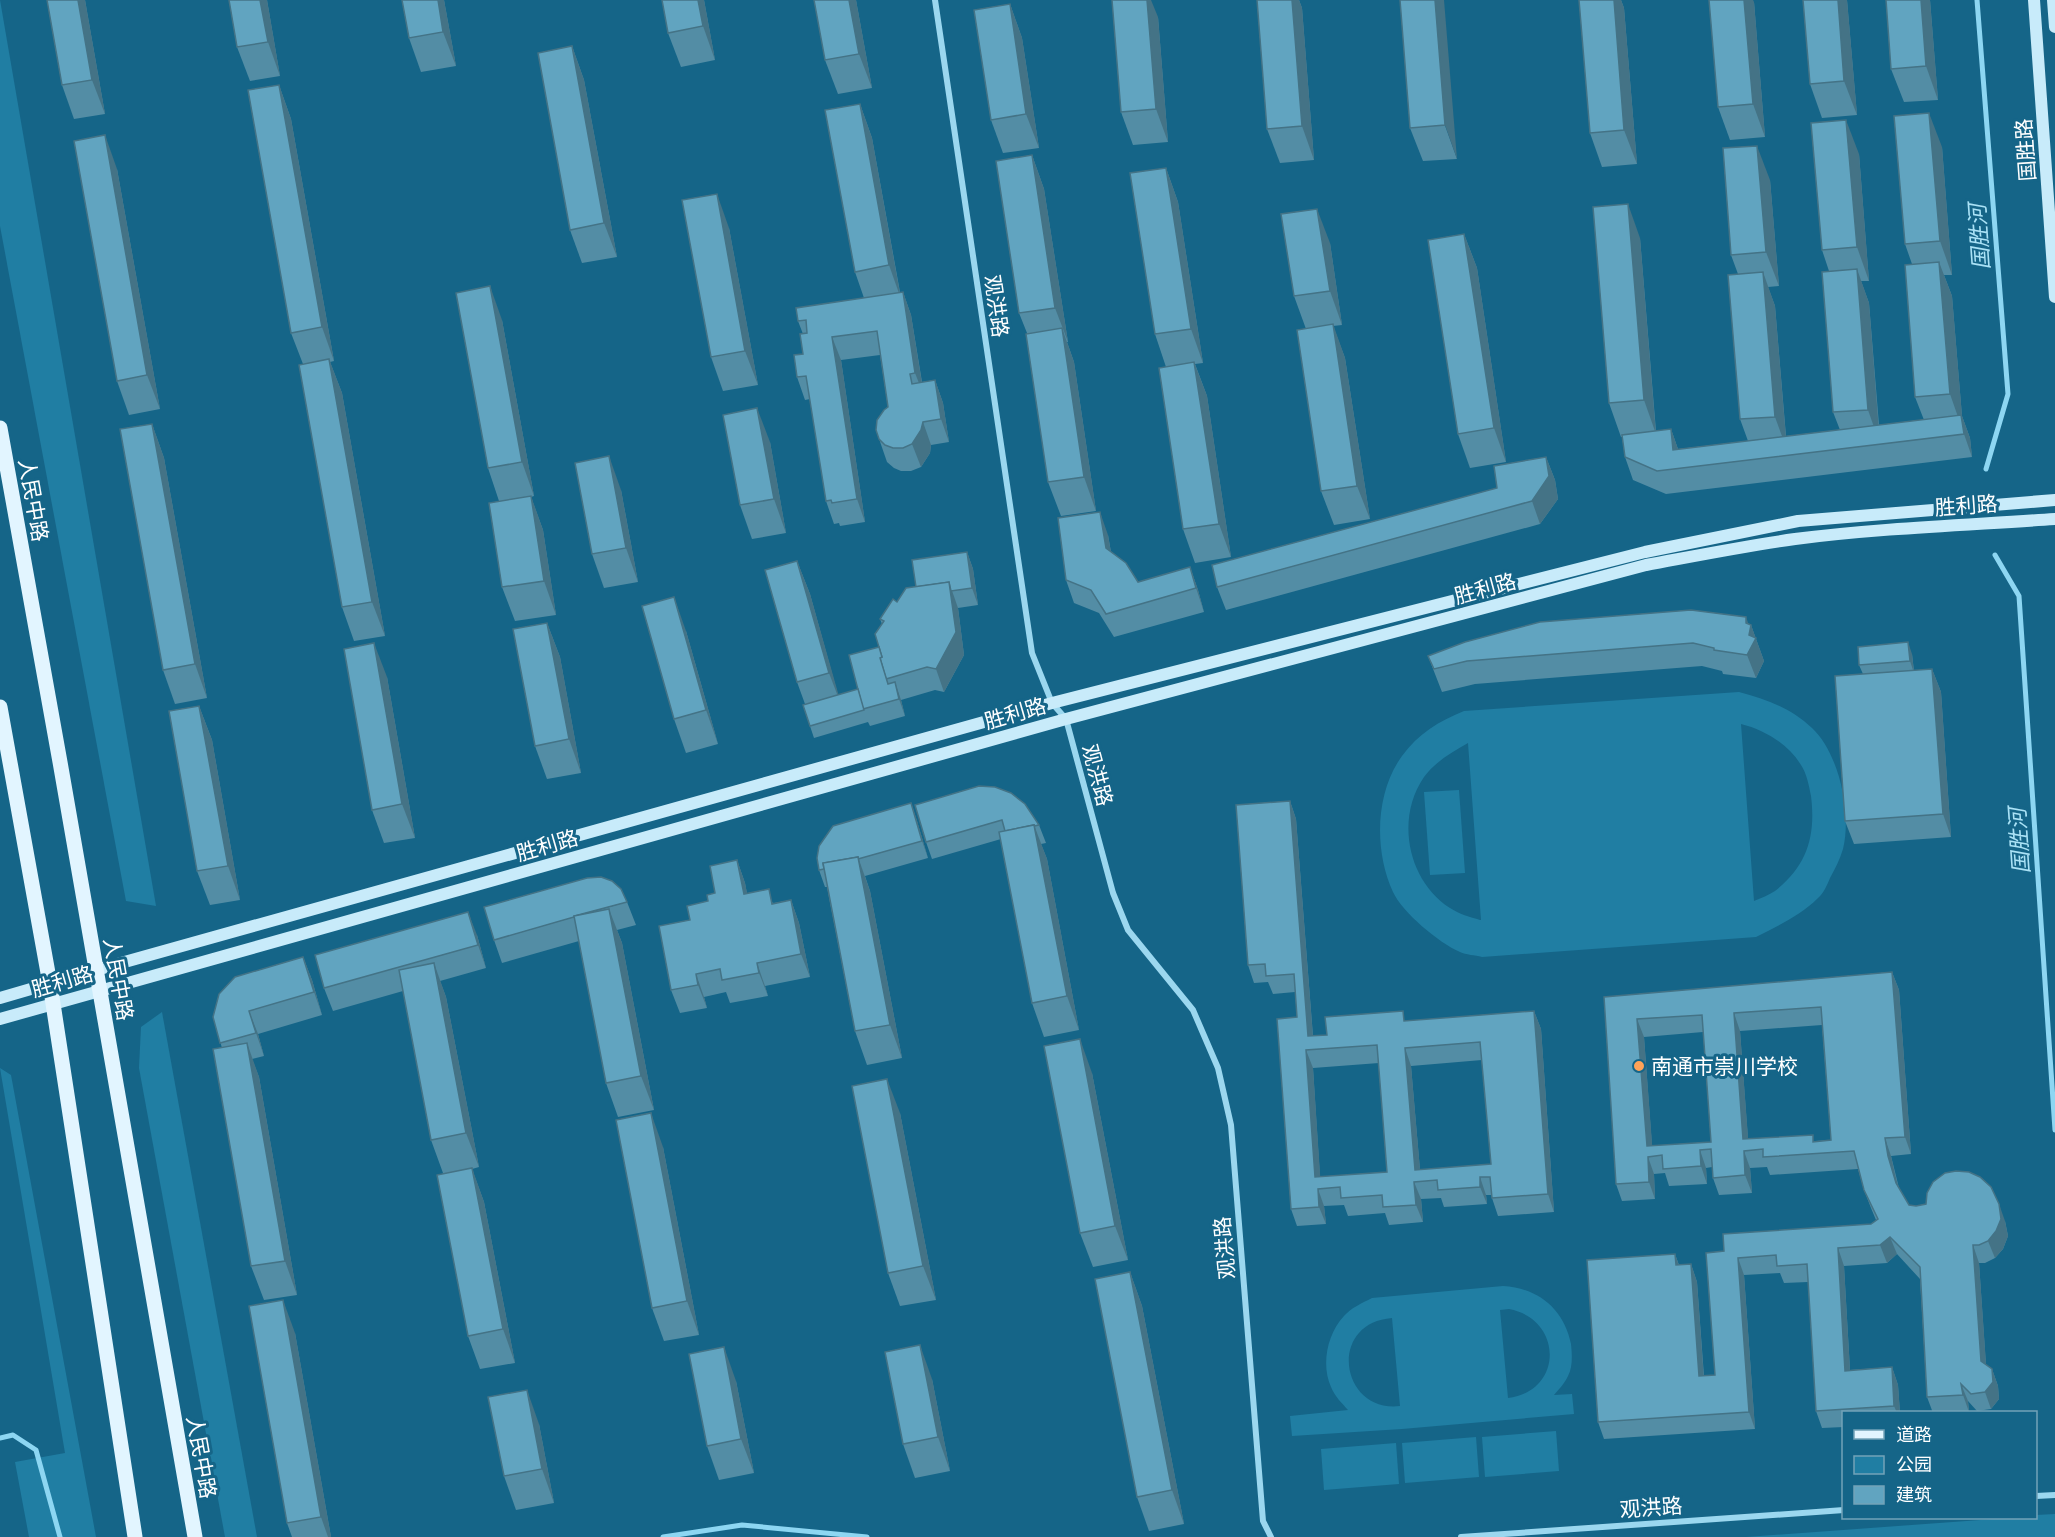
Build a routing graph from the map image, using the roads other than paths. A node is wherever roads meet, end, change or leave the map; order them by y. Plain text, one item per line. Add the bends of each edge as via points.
1 (935, 0) edge
2 (2034, 0) edge
3 (2053, 0) edge
4 (2055, 27) edge
5 (2055, 297) edge
6 (0, 428) edge
7 (2055, 500) edge
8 (2055, 519) edge
9 (1052, 703) junction
10 (0, 707) edge
11 (1066, 719) junction
12 (96, 970) junction
13 (50, 984) junction
14 (99, 991) junction
15 (0, 998) edge
16 (52, 1004) junction
17 (0, 1019) edge
18 (2055, 1495) edge
19 (2037, 1496) edge
20 (1842, 1510) edge
21 (135, 1537) edge
22 (195, 1537) edge
23 (1271, 1537) edge
24 (1461, 1537) edge

1 - 9 street, 观洪路 via 1032,653
2 - 5 street, 国胜路
3 - 4 street
6 - 12 main road, 人民中路
7 - 9 street, 胜利路 via 1798,521 1741,531
8 - 11 street, 胜利路 via 1797,539 1646,565
9 - 11 street, 观洪路
9 - 12 street, 胜利路
10 - 13 main road
11 - 14 street, 胜利路
11 - 23 street, 观洪路 via 1113,893 1128,930 1193,1010 1218,1068 1231,1125 1263,1521
12 - 13 street, 胜利路
12 - 14 main road, 人民中路
13 - 15 street, 胜利路
13 - 16 main road
14 - 16 street, 胜利路
14 - 22 main road, 人民中路
16 - 17 street, 胜利路
16 - 21 main road
18 - 19 street
20 - 24 street, 观洪路

